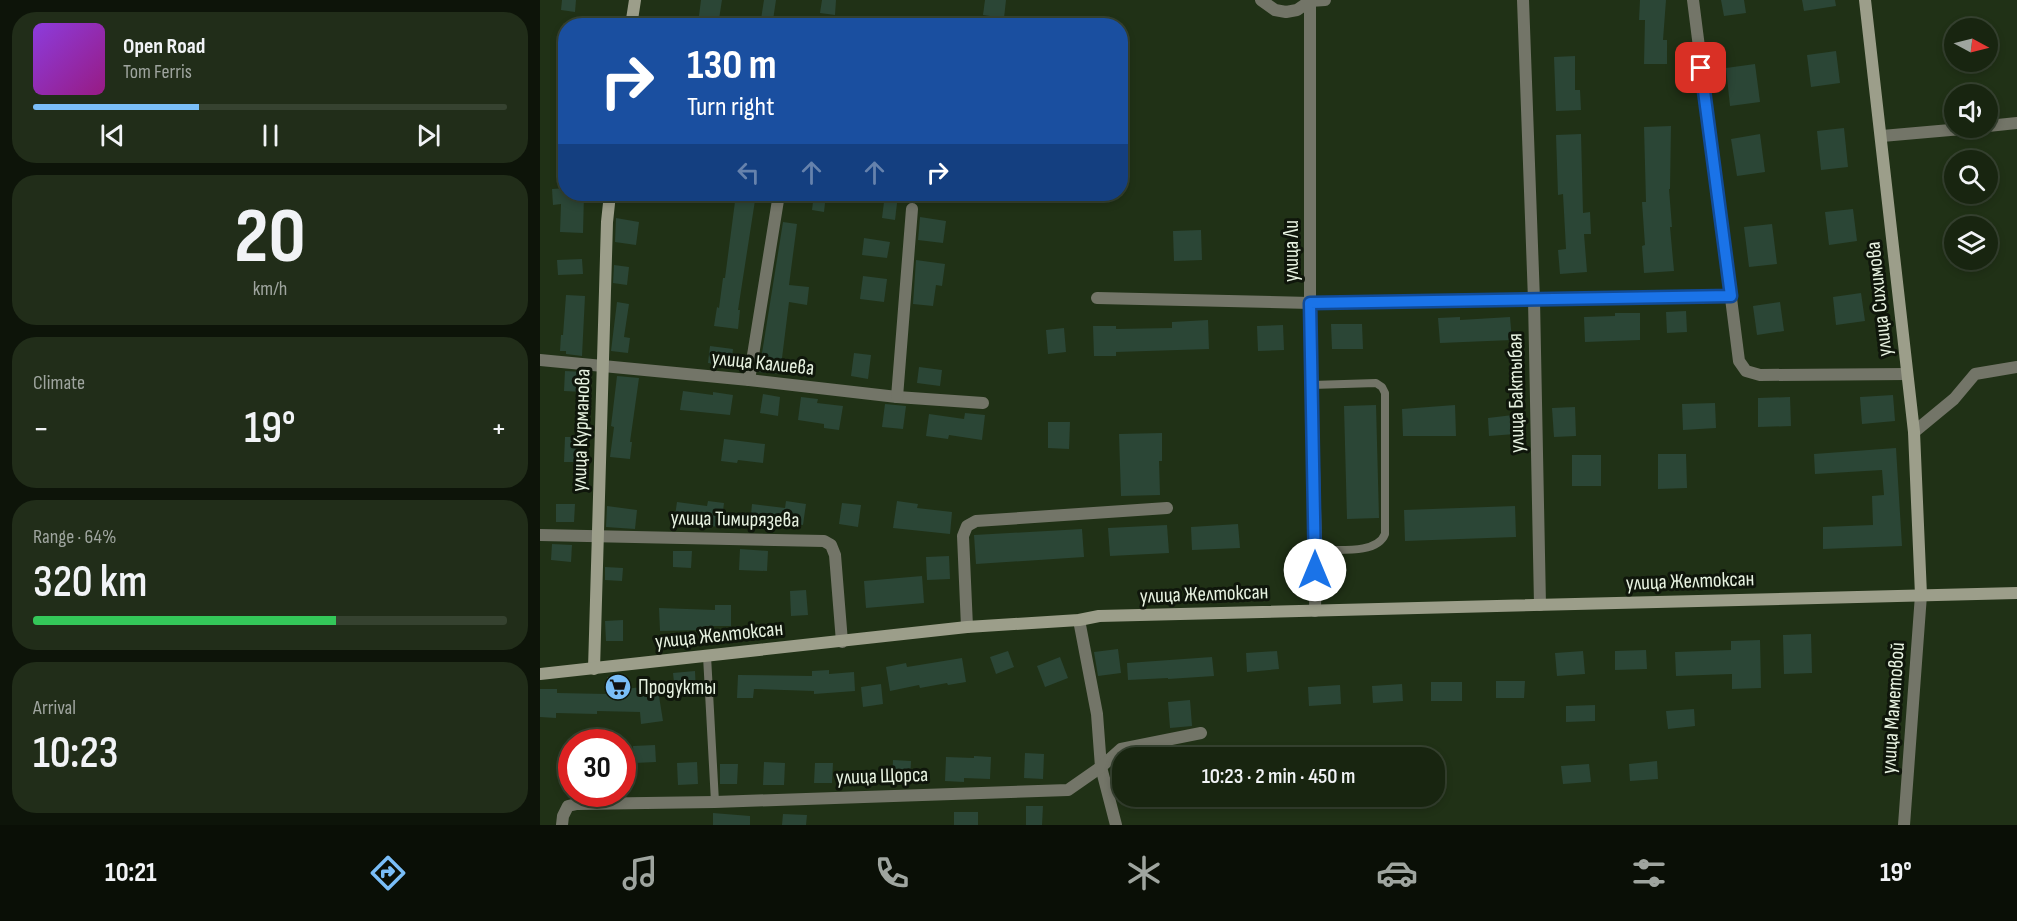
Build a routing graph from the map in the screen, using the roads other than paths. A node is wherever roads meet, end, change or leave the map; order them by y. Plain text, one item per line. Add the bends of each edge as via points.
1 (635, 0) edge
2 (1261, 0) edge
3 (1325, 0) edge
4 (1523, 0) edge
5 (1693, 0) edge
6 (1865, 0) edge
7 (1310, 1) edge
8 (632, 18) edge
9 (2017, 123) edge
10 (1998, 125) edge
11 (1944, 131) edge
12 (1882, 136) junction
13 (609, 201) edge
14 (778, 201) edge
15 (912, 209) dead end
16 (1731, 296) junction
17 (1097, 297) dead end
18 (1534, 300) junction
19 (1310, 303) junction
20 (540, 360) edge
21 (602, 367) junction
22 (2017, 367) edge
23 (1907, 374) junction
24 (749, 380) junction
25 (1312, 385) junction
26 (897, 397) junction
27 (983, 403) dead end
28 (1914, 432) junction
29 (1167, 508) dead end
30 (540, 535) edge
31 (597, 536) junction
32 (1316, 550) junction
33 (2017, 593) edge
34 (1921, 595) junction
35 (1540, 605) junction
36 (1315, 610) junction
37 (1079, 620) junction
38 (967, 627) junction
39 (842, 642) junction
40 (707, 657) junction
41 (594, 669) junction
42 (540, 674) edge
43 (1202, 733) dead end
44 (1101, 767) junction
45 (714, 802) junction
46 (562, 825) edge
47 (1116, 825) edge
48 (1904, 825) edge

1 - 8 street
2 - 7 street via 1286,12
3 - 7 street
4 - 18 street, улица Бактыбая
5 - 16 street
6 - 12 street, улица Сихимова
7 - 19 street, улица Ли
9 - 10 street
11 - 12 street
12 - 23 street, улица Сихимова
13 - 21 street, улица Курманова
14 - 24 street
15 - 26 street
16 - 18 street
16 - 23 street via 1739,361 1746,372
17 - 19 street
18 - 19 street
18 - 35 street, улица Бактыбая
19 - 25 street, улица Ли
20 - 21 street, улица Калиева
21 - 24 street, улица Калиева
21 - 31 street, улица Курманова
22 - 28 street via 1975,374 1954,399
23 - 28 street, улица Сихимова
24 - 26 street, улица Калиева
25 - 32 street, улица Ли
25 - 32 lane via 1376,383 1382,387 1386,473 1383,540 1369,548
26 - 27 street, улица Калиева
28 - 34 street, улица Сихимова
29 - 38 street via 976,521 967,526 963,536
30 - 31 street, улица Тимирязева
31 - 39 street, улица Тимирязева via 824,541 831,545 835,555
31 - 41 street, улица Курманова
32 - 36 street, улица Ли
33 - 34 street, улица Желтоксан
34 - 35 street, улица Желтоксан
34 - 48 street, улица Маметовой
35 - 36 street, улица Желтоксан
36 - 37 street, улица Желтоксан via 1099,616
37 - 38 street, улица Желтоксан
37 - 44 street via 1097,714
38 - 39 street, улица Желтоксан
39 - 40 street, улица Желтоксан
40 - 41 street, улица Желтоксан
40 - 45 lane
41 - 42 street, улица Желтоксан
43 - 44 street, улица Щорса via 1121,748
44 - 45 street, улица Щорса via 1068,790
44 - 47 street
45 - 46 street, улица Щорса via 577,804 568,806

